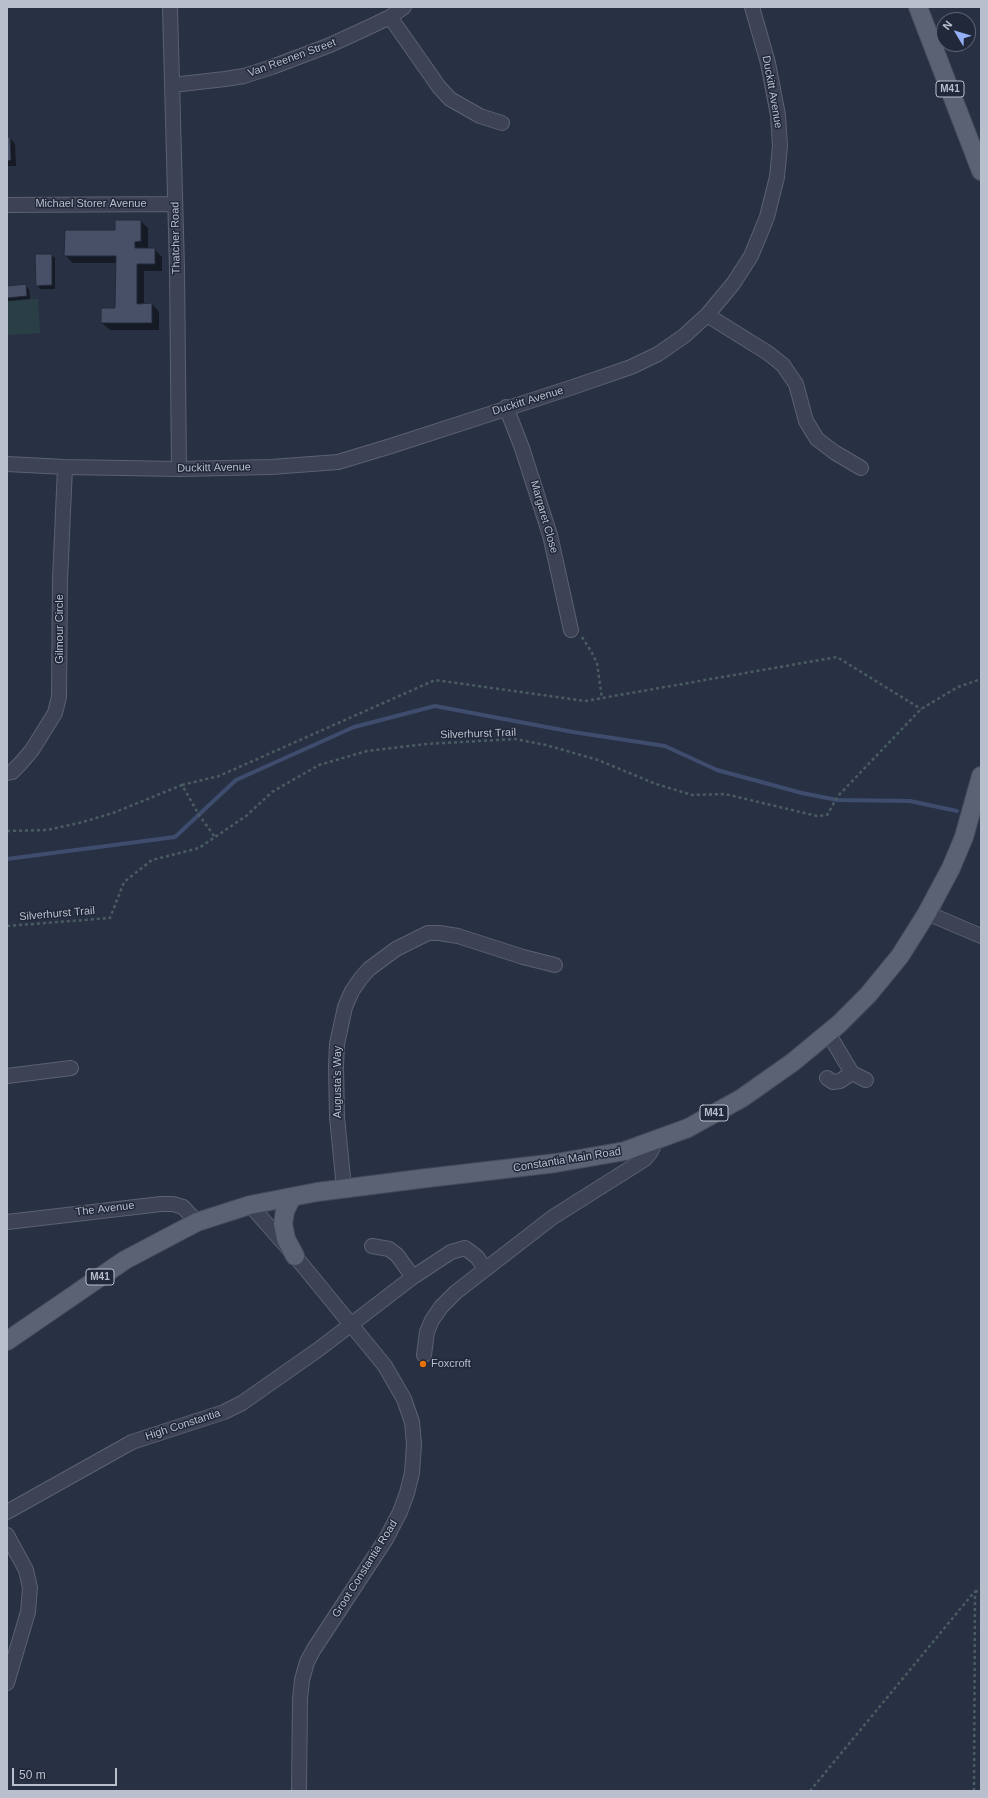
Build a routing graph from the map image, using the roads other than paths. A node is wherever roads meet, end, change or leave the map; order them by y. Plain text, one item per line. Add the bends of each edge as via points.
1 (170, 7) edge
2 (404, 7) edge
3 (752, 7) edge
4 (918, 7) edge
5 (390, 17) junction
6 (172, 85) junction
7 (502, 123) dead end
8 (981, 171) edge
9 (175, 204) junction
10 (7, 205) edge
11 (707, 315) junction
12 (506, 408) junction
13 (7, 464) edge
14 (65, 467) junction
15 (861, 468) dead end
16 (179, 469) junction
17 (571, 630) road end
18 (7, 773) edge
19 (981, 776) edge
20 (928, 913) junction
21 (981, 936) edge
22 (555, 965) dead end
23 (828, 1033) junction
24 (70, 1068) dead end
25 (852, 1073) junction
26 (7, 1076) edge
27 (827, 1078) dead end
28 (866, 1080) dead end
29 (657, 1139) junction
30 (344, 1188) junction
31 (292, 1197) junction
32 (250, 1205) junction
33 (7, 1222) edge
34 (197, 1222) junction
35 (372, 1246) dead end
36 (295, 1256) junction
37 (485, 1269) junction
38 (413, 1277) junction
39 (350, 1324) junction
40 (7, 1341) edge
41 (424, 1355) dead end
42 (7, 1512) edge
43 (7, 1535) edge
44 (7, 1684) edge
45 (299, 1791) edge

1 - 6 street, Thatcher Road
2 - 5 street, Van Reenen Street
3 - 11 street, Duckitt Avenue via 768,63 778,115 780,146 777,177 767,217 751,256 733,284
4 - 8 main road, M41
5 - 6 street, Van Reenen Street via 330,45 258,72 225,80
5 - 7 street via 450,99 480,116
6 - 9 street, Thatcher Road
9 - 10 street, Michael Storer Avenue
9 - 16 street, Thatcher Road
11 - 12 street, Duckitt Avenue via 684,336 658,354 631,367
11 - 15 street via 783,365 796,384 806,421 817,439
12 - 16 street, Duckitt Avenue via 338,462 271,467
12 - 17 street, Margaret Close via 522,448 550,535
13 - 14 street, Duckitt Avenue
14 - 16 street, Duckitt Avenue
14 - 18 street, Gilmour Circle via 60,580 59,697 55,713 32,750 12,772
19 - 20 main road, Constantia Main Road / M41 via 964,837
20 - 21 street
20 - 23 main road, Constantia Main Road / M41 via 900,956 868,995
22 - 30 street, Augusta's Way via 458,936 428,933 396,950 365,974 352,990 345,1007 337,1044 337,1117
23 - 25 street
23 - 29 main road, Constantia Main Road / M41 via 793,1062 742,1098 688,1128
24 - 26 street
25 - 27 street via 840,1082 833,1082
25 - 28 street
29 - 30 main road, Constantia Main Road / M41 via 625,1151 556,1163
29 - 37 street via 645,1159 553,1217
30 - 31 main road, Constantia Main Road / M41
31 - 32 main road, Constantia Main Road / M41
31 - 36 main road via 285,1211 283,1224 286,1239
32 - 34 main road, Constantia Main Road / M41
32 - 36 street, Groot Constantia Road
33 - 34 street, The Avenue via 161,1204 173,1204 183,1208
34 - 40 main road, Constantia Main Road / M41 via 125,1260
35 - 38 street via 389,1249 397,1255
36 - 39 street, Groot Constantia Road
37 - 38 street, High Constantia via 471,1251 459,1248
37 - 41 street via 441,1307 427,1332
38 - 39 street, High Constantia
39 - 42 street, High Constantia via 320,1349 242,1403 224,1412 132,1442
39 - 45 street, Groot Constantia Road via 385,1366 404,1399 412,1422 412,1473 400,1512 386,1539 307,1662 300,1699
43 - 44 street via 26,1570 30,1588 26,1619

